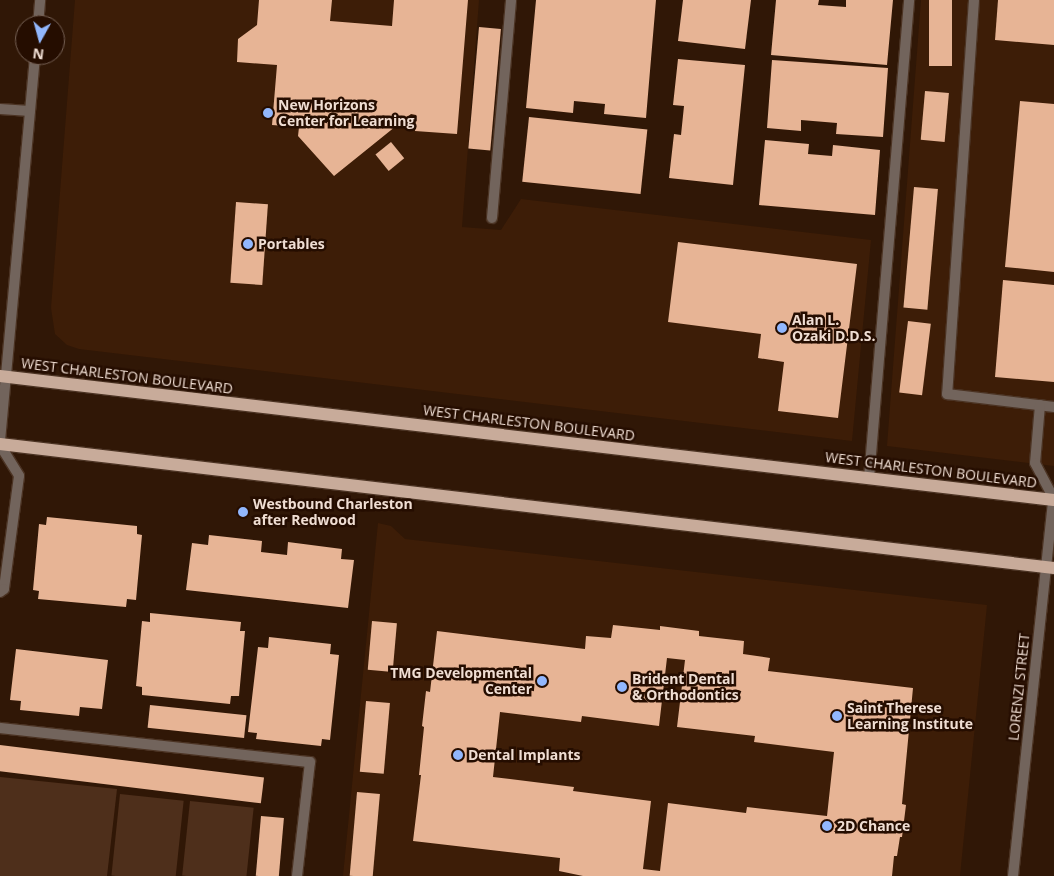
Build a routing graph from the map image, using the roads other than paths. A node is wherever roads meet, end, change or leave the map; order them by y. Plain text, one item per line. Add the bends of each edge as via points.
1 (40, 0) edge
2 (511, 0) edge
3 (909, 0) edge
4 (974, 0) edge
5 (39, 15) edge
6 (34, 65) edge
7 (0, 108) edge
8 (30, 111) junction
9 (492, 218) dead end
10 (3, 376) edge
11 (1040, 405) junction
12 (1054, 407) edge
13 (0, 443) edge
14 (869, 478) junction
15 (1054, 500) edge
16 (1050, 567) edge
17 (0, 592) edge
18 (0, 728) edge
19 (297, 876) edge
20 (1013, 876) edge

1 - 5 street
2 - 9 street
3 - 14 street
4 - 11 street via 947,394
6 - 8 street
7 - 8 street
8 - 10 street
10 - 13 street
10 - 14 main road, WEST CHARLESTON BOULEVARD
11 - 12 street
11 - 15 street via 1035,463
13 - 16 main road
13 - 17 street via 19,476 4,589
14 - 15 main road, WEST CHARLESTON BOULEVARD
15 - 16 street, LORENZI STREET
16 - 20 street, LORENZI STREET
18 - 19 street via 310,762

